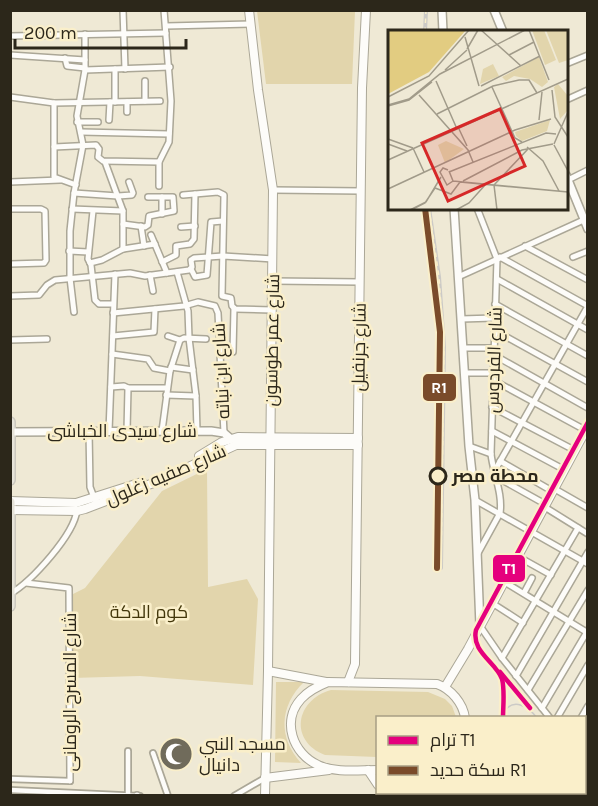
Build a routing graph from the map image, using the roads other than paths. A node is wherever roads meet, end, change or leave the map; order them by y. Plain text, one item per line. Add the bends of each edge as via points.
1 (123, 10) edge
2 (164, 10) edge
3 (249, 10) edge
4 (366, 10) edge
5 (442, 10) edge
6 (494, 10) edge
7 (251, 24) junction
8 (166, 29) junction
9 (443, 30) edge
10 (502, 30) edge
11 (85, 34) junction
12 (124, 34) junction
13 (10, 36) edge
14 (588, 55) edge
15 (10, 56) edge
16 (65, 58) junction
17 (85, 60) junction
18 (568, 64) edge
19 (170, 67) junction
20 (85, 69) junction
21 (115, 69) junction
22 (125, 69) junction
23 (145, 81) dead end
24 (588, 90) edge
25 (10, 97) edge
26 (568, 100) edge
27 (145, 101) junction
28 (160, 101) dead end
29 (112, 102) junction
30 (127, 102) junction
31 (54, 103) junction
32 (80, 103) junction
33 (127, 112) dead end
34 (109, 120) dead end
35 (77, 122) junction
36 (98, 122) dead end
37 (81, 132) junction
38 (169, 134) junction
39 (83, 145) junction
40 (54, 147) junction
41 (105, 162) junction
42 (159, 162) junction
43 (588, 170) edge
44 (568, 177) edge
45 (568, 179) edge
46 (60, 180) junction
47 (10, 182) edge
48 (129, 182) dead end
49 (76, 185) junction
50 (159, 186) dead end
51 (273, 190) junction
52 (361, 191) junction
53 (74, 193) junction
54 (195, 194) junction
55 (183, 195) dead end
56 (118, 196) junction
57 (148, 197) dead end
58 (162, 197) junction
59 (10, 209) edge
60 (72, 209) junction
61 (454, 210) edge
62 (478, 210) edge
63 (93, 211) junction
64 (123, 211) junction
65 (162, 214) junction
66 (586, 219) edge
67 (224, 221) junction
68 (123, 224) junction
69 (141, 226) junction
70 (195, 226) junction
71 (181, 227) dead end
72 (588, 229) edge
73 (151, 235) dead end
74 (155, 244) junction
75 (144, 246) junction
76 (525, 246) junction
77 (123, 249) junction
78 (69, 251) junction
79 (588, 251) edge
80 (88, 252) junction
81 (210, 256) junction
82 (223, 256) junction
83 (573, 257) dead end
84 (499, 258) junction
85 (273, 259) junction
86 (162, 262) junction
87 (90, 263) junction
88 (10, 264) edge
89 (191, 269) junction
90 (177, 272) junction
91 (115, 273) junction
92 (167, 273) junction
93 (92, 275) junction
94 (150, 275) junction
95 (70, 278) junction
96 (458, 278) junction
97 (497, 279) junction
98 (588, 280) edge
99 (273, 281) junction
100 (360, 282) junction
101 (153, 291) dead end
102 (193, 294) dead end
103 (10, 296) edge
104 (195, 302) junction
105 (113, 304) junction
106 (495, 304) junction
107 (187, 306) junction
108 (588, 306) edge
109 (234, 308) junction
110 (154, 309) junction
111 (272, 310) junction
112 (74, 312) dead end
113 (113, 313) junction
114 (494, 318) junction
115 (461, 319) junction
116 (577, 324) junction
117 (494, 330) junction
118 (588, 330) edge
119 (112, 336) junction
120 (168, 336) dead end
121 (189, 338) junction
122 (47, 339) dead end
123 (206, 339) dead end
124 (10, 340) edge
125 (180, 340) junction
126 (566, 344) junction
127 (463, 348) junction
128 (493, 348) junction
129 (233, 352) dead end
130 (112, 354) junction
131 (494, 356) junction
132 (588, 356) edge
133 (555, 363) junction
134 (170, 369) junction
135 (193, 370) junction
136 (464, 373) junction
137 (493, 373) junction
138 (493, 380) junction
139 (588, 382) edge
140 (544, 383) junction
141 (111, 387) junction
142 (128, 388) junction
143 (167, 388) junction
144 (166, 395) junction
145 (196, 396) junction
146 (532, 401) junction
147 (492, 406) junction
148 (588, 408) edge
149 (10, 422) edge
150 (522, 422) junction
151 (586, 428) edge
152 (89, 431) junction
153 (109, 431) junction
154 (128, 431) junction
155 (162, 431) junction
156 (197, 431) junction
157 (492, 431) junction
158 (10, 432) edge
159 (271, 436) junction
160 (230, 439) junction
161 (358, 441) junction
162 (511, 441) junction
163 (11, 445) edge
164 (271, 445) junction
165 (469, 446) junction
166 (574, 450) junction
167 (491, 454) junction
168 (500, 461) junction
169 (563, 469) junction
170 (494, 475) junction
171 (10, 480) edge
172 (553, 489) junction
173 (475, 500) junction
174 (10, 501) edge
175 (96, 501) junction
176 (544, 505) junction
177 (77, 507) junction
178 (588, 508) edge
179 (11, 510) edge
180 (500, 513) junction
181 (578, 528) junction
182 (531, 530) junction
183 (588, 534) edge
184 (565, 550) junction
185 (588, 552) edge
186 (477, 553) junction
187 (517, 556) junction
188 (585, 562) edge
189 (551, 575) junction
190 (532, 578) dead end
191 (503, 581) junction
192 (26, 583) junction
193 (588, 590) edge
194 (11, 594) edge
195 (524, 594) junction
196 (536, 601) junction
197 (492, 603) junction
198 (10, 606) edge
199 (554, 612) junction
200 (569, 621) junction
201 (523, 623) junction
202 (480, 626) junction
203 (587, 631) edge
204 (502, 658) junction
205 (588, 665) edge
206 (268, 671) junction
207 (516, 676) junction
208 (328, 682) junction
209 (348, 682) junction
210 (445, 687) junction
211 (528, 690) junction
212 (542, 708) junction
213 (465, 716) edge
214 (549, 716) edge
215 (558, 716) edge
216 (129, 751) dead end
217 (153, 753) dead end
218 (334, 769) junction
219 (368, 770) junction
220 (376, 770) edge
221 (265, 778) junction
222 (10, 779) edge
223 (70, 781) joint
224 (376, 782) edge
225 (10, 790) edge
226 (128, 795) edge
227 (140, 795) edge
228 (168, 795) edge
229 (234, 795) edge
230 (265, 795) edge

1 - 12 street
2 - 8 street
3 - 7 main road, شارع عمر طوسون
4 - 52 main road, شارع جرنفيل
5 - 9 street
6 - 10 street
7 - 8 street
7 - 51 main road, شارع عمر طوسون
8 - 12 street
8 - 19 street
11 - 12 street
11 - 13 street
11 - 17 street
12 - 22 street
14 - 18 street
15 - 16 street
16 - 17 street
16 - 20 street via 68,66
17 - 20 street
19 - 22 street
19 - 38 street
20 - 21 street
20 - 32 street
21 - 22 street
21 - 29 street
23 - 27 street
24 - 26 street
25 - 31 street
27 - 28 street
27 - 30 street
29 - 30 street
29 - 32 street
29 - 34 street
30 - 33 street
31 - 32 street
31 - 40 street
32 - 35 street
35 - 36 street
35 - 37 street
37 - 38 street
37 - 39 street
38 - 42 street via 168,146
39 - 40 street
39 - 41 street via 98,147 98,157
39 - 49 street
40 - 46 street via 54,177
41 - 42 street
41 - 56 street
42 - 50 street
43 - 44 street
45 - 66 street
46 - 47 street
46 - 49 street
48 - 56 street via 133,195
49 - 53 street
51 - 52 street
51 - 85 main road, شارع عمر طوسون
52 - 100 main road, شارع جرنفيل
53 - 56 street
53 - 60 street
54 - 55 street
54 - 67 street via 224,195
54 - 70 street
56 - 64 street
57 - 58 street
58 - 65 street
58 - 65 street via 172,197 174,212
59 - 88 street via 45,211 46,260
60 - 63 street
60 - 78 street
61 - 96 street
62 - 84 street, شارع الفردوس
63 - 64 street
63 - 80 street
64 - 68 street
65 - 69 street via 149,216 148,225
66 - 72 street
66 - 76 street
67 - 81 street via 211,222
67 - 82 street
68 - 69 street
68 - 77 street
69 - 75 street
70 - 71 street
70 - 86 street via 192,242 176,246 176,255
73 - 74 street
74 - 75 street
74 - 86 street
75 - 77 street
76 - 84 street
76 - 98 street
77 - 87 street
78 - 80 street
78 - 95 street
79 - 83 street
80 - 87 street
81 - 82 street
81 - 89 street via 192,259
81 - 89 street via 206,276 195,277
82 - 85 street
82 - 109 street via 221,294 233,300
84 - 96 street
84 - 97 street, شارع الفردوس
84 - 108 street
85 - 99 main road, شارع عمر طوسون
86 - 92 street
87 - 93 street
89 - 90 street
90 - 92 street
90 - 107 street
91 - 93 street
91 - 94 street
91 - 105 street
92 - 94 street
93 - 95 street
93 - 105 street via 96,302
94 - 101 street
95 - 103 street via 51,282 39,295
95 - 112 street
96 - 115 street
97 - 106 street, شارع الفردوس
97 - 116 street
99 - 100 street
99 - 111 main road, شارع عمر طوسون
100 - 161 main road, شارع جرنفيل
102 - 104 street
104 - 107 street, شارع ابن نباته
104 - 160 street, شارع ابن نباته via 217,308
105 - 113 street
106 - 114 street, شارع الفردوس
106 - 126 street
107 - 110 street, شارع ابن نباته
107 - 121 street
108 - 116 street
109 - 111 street
109 - 129 street
110 - 113 street, شارع ابن نباته
110 - 119 street via 154,332
111 - 159 main road, شارع عمر طوسون
113 - 119 street
114 - 115 street
114 - 117 street, شارع الفردوس
115 - 127 street
116 - 118 street
116 - 126 street
117 - 128 street, شارع الفردوس
117 - 133 street
119 - 130 street
120 - 125 street
121 - 123 street
121 - 125 street
121 - 135 street
122 - 124 street
125 - 134 street
126 - 132 street
126 - 133 street
127 - 128 street
127 - 136 street
128 - 131 street, شارع الفردوس
130 - 134 street via 148,358 154,368
130 - 141 street
131 - 137 street, شارع الفردوس
131 - 140 street
133 - 139 street
133 - 140 street
134 - 135 street
134 - 143 street
135 - 145 street
136 - 137 street
136 - 165 street
137 - 138 street, شارع الفردوس
138 - 146 street
138 - 147 street, شارع الفردوس
140 - 146 street
140 - 148 street
141 - 142 street
141 - 153 street
142 - 143 street
142 - 154 street
143 - 144 street
144 - 145 street
144 - 155 street
145 - 156 street
146 - 150 street
146 - 151 street
147 - 150 street
147 - 157 street, شارع الفردوس
149 - 158 main road
150 - 162 street
150 - 166 street
151 - 166 main road
152 - 153 street, شارع سيدى الخباشى
152 - 158 street, شارع سيدى الخباشى
152 - 175 street via 90,487
153 - 154 street, شارع سيدى الخباشى
154 - 155 street, شارع سيدى الخباشى
155 - 156 street, شارع سيدى الخباشى
156 - 160 street, شارع سيدى الخباشى
157 - 162 street
157 - 167 street, شارع الفردوس
158 - 163 main road
159 - 160 main road, شارع صفيه زغلول
159 - 161 main road, شارع صفيه زغلول
159 - 164 main road, شارع عمر طوسون
160 - 164 main road, شارع صفيه زغلول
160 - 175 main road, شارع صفيه زغلول via 145,483
161 - 164 main road, شارع صفيه زغلول
161 - 209 main road, شارع جرنفيل via 355,664
162 - 168 street
162 - 169 street
163 - 171 main road
164 - 206 main road, شارع عمر طوسون
165 - 167 street
165 - 173 street
166 - 169 main road
167 - 170 street, شارع الفردوس
168 - 170 street
168 - 172 street
169 - 172 main road
170 - 176 street
170 - 180 street, شارع الفردوس
172 - 176 main road
172 - 178 street
173 - 180 street
173 - 186 street
174 - 177 main road, شارع صفيه زغلول
174 - 179 main road
175 - 177 main road, شارع صفيه زغلول
176 - 181 street
176 - 182 main road
177 - 179 main road, شارع صفيه زغلول
177 - 192 street via 76,520 64,539
179 - 194 main road
180 - 182 street
180 - 186 street
181 - 183 street
181 - 184 street
182 - 184 street
182 - 187 main road
184 - 188 street
184 - 189 street
185 - 188 street
186 - 202 street
187 - 189 street
187 - 191 main road
188 - 199 street
189 - 196 street
190 - 195 street
191 - 195 street
191 - 197 main road
192 - 194 street
192 - 223 street, شارع المسرح الرومانى via 69,588
193 - 200 street
194 - 198 main road
195 - 196 street
196 - 199 street
196 - 201 street
197 - 201 street
197 - 202 main road
199 - 200 street
199 - 207 street
200 - 203 street
200 - 211 street
201 - 204 street
202 - 204 street
202 - 210 main road
203 - 212 street
204 - 207 street
205 - 215 street
206 - 208 main road
206 - 221 main road, شارع عمر طوسون
207 - 211 street
208 - 209 main road
208 - 218 main road via 299,700 291,730 293,741 306,758
209 - 210 main road
210 - 213 main road
211 - 212 street
212 - 214 street
216 - 226 street
217 - 228 street
218 - 219 main road
218 - 221 main road
219 - 220 main road
219 - 224 main road
221 - 229 street
221 - 230 main road, شارع عمر طوسون
222 - 223 street, شارع المسرح الرومانى
225 - 226 street
226 - 227 street

